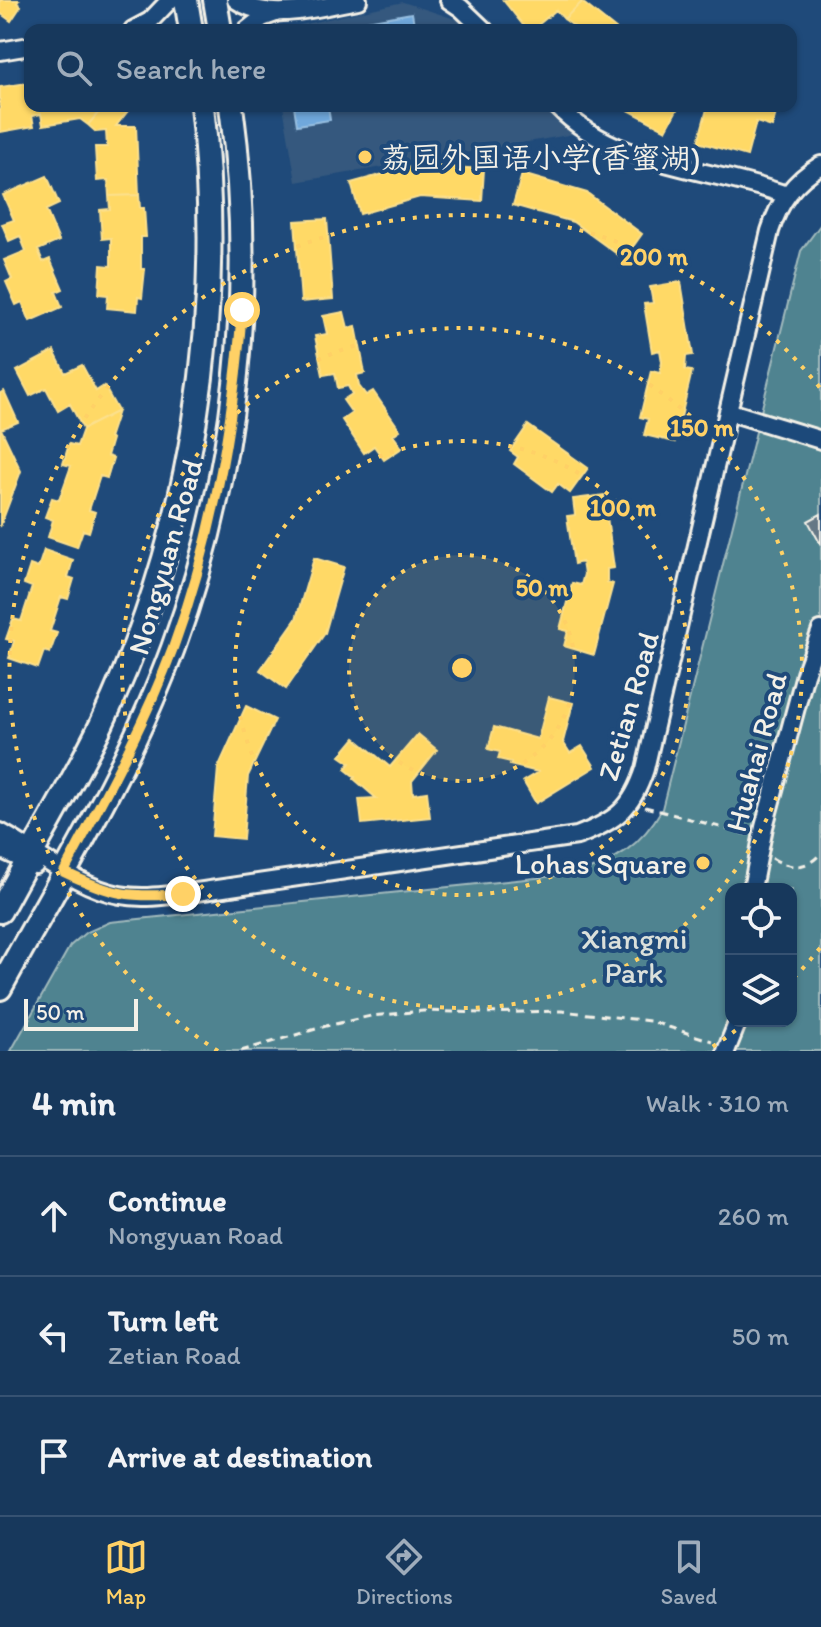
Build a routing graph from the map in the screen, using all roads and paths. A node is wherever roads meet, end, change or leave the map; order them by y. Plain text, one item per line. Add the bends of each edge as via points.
1 (170, 0) edge
2 (186, 0) edge
3 (215, 0) edge
4 (236, 0) edge
5 (358, 0) edge
6 (449, 0) edge
7 (276, 13) junction
8 (145, 24) edge
9 (190, 24) edge
10 (219, 24) edge
11 (254, 24) edge
12 (478, 24) edge
13 (24, 47) edge
14 (0, 51) edge
15 (203, 112) edge
16 (232, 112) edge
17 (564, 112) edge
18 (821, 165) edge
19 (786, 195) junction
20 (730, 412) junction
21 (821, 440) edge
22 (821, 630) edge
23 (630, 802) junction
24 (0, 832) edge
25 (761, 841) junction
26 (0, 849) edge
27 (821, 853) edge
28 (30, 857) junction
29 (64, 872) junction
30 (753, 883) edge
31 (0, 911) edge
32 (0, 988) edge
33 (736, 1027) edge
34 (727, 1049) edge
35 (241, 1051) edge

1 - 8 street
2 - 9 main road
3 - 10 main road
4 - 7 street
5 - 7 street
6 - 12 street
7 - 11 street
13 - 14 street
15 - 28 main road, Nongyuan Road via 210,236 207,322 180,502 124,670
16 - 29 main road, Nongyuan Road via 242,310 226,454 172,649 123,761
17 - 19 street via 607,144
18 - 19 street, Zetian Road
19 - 20 street, Zetian Road via 770,231
20 - 21 street
20 - 23 street, Zetian Road via 645,769
22 - 25 street, Huahai Road
23 - 25 path
23 - 29 street, Zetian Road via 619,816 577,836 183,894 119,895
24 - 28 street, Zetian Road
25 - 27 path via 784,866 810,864
25 - 30 street, Huahai Road
26 - 28 street, Zetian Road
28 - 29 street, Zetian Road
28 - 31 main road, Nongyuan Road
29 - 32 main road, Nongyuan Road
33 - 34 street
34 - 35 path via 650,1021 562,1011 423,1011 371,1016

